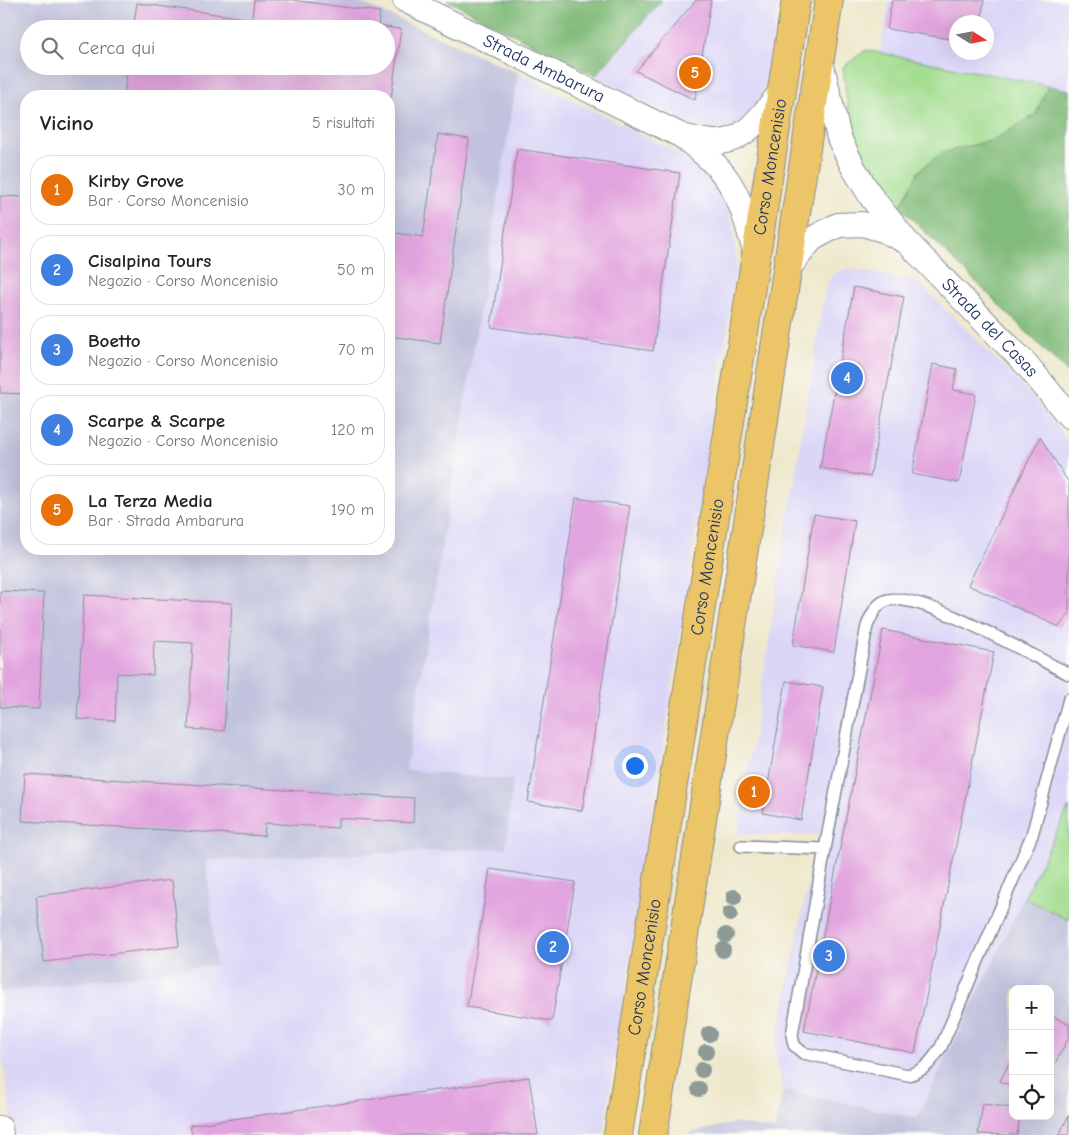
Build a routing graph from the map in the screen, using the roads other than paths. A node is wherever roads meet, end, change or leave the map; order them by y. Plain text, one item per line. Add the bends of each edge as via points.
1 (405, 0) edge
2 (796, 0) edge
3 (829, 0) edge
4 (820, 55) junction
5 (782, 92) junction
6 (682, 136) junction
7 (907, 242) junction
8 (756, 255) junction
9 (787, 270) junction
10 (1069, 416) edge
11 (1069, 674) edge
12 (1069, 699) edge
13 (741, 846) dead end
14 (825, 849) junction
15 (0, 1128) edge
16 (1, 1135) edge
17 (618, 1135) edge
18 (653, 1135) edge

1 - 6 street, Strada Ambarura
2 - 5 main road, Corso Moncenisio
3 - 4 main road, Corso Moncenisio
4 - 7 street, Strada del Casas via 839,138 872,198
4 - 9 main road, Corso Moncenisio
5 - 6 street, Strada Ambarura via 746,131 731,140 716,142
5 - 8 main road, Corso Moncenisio
6 - 8 street, Strada Ambarura via 729,182
7 - 9 street, Strada del Casas via 863,224 838,225 812,239
7 - 10 street, Strada del Casas via 1027,365
8 - 17 main road, Corso Moncenisio
9 - 18 main road, Corso Moncenisio
11 - 14 lane via 938,610 904,600 887,600 874,610 867,626
12 - 14 lane via 1032,835 941,1047 930,1065 918,1072 908,1075 803,1053 794,1045 792,1035
13 - 14 lane
15 - 16 street

